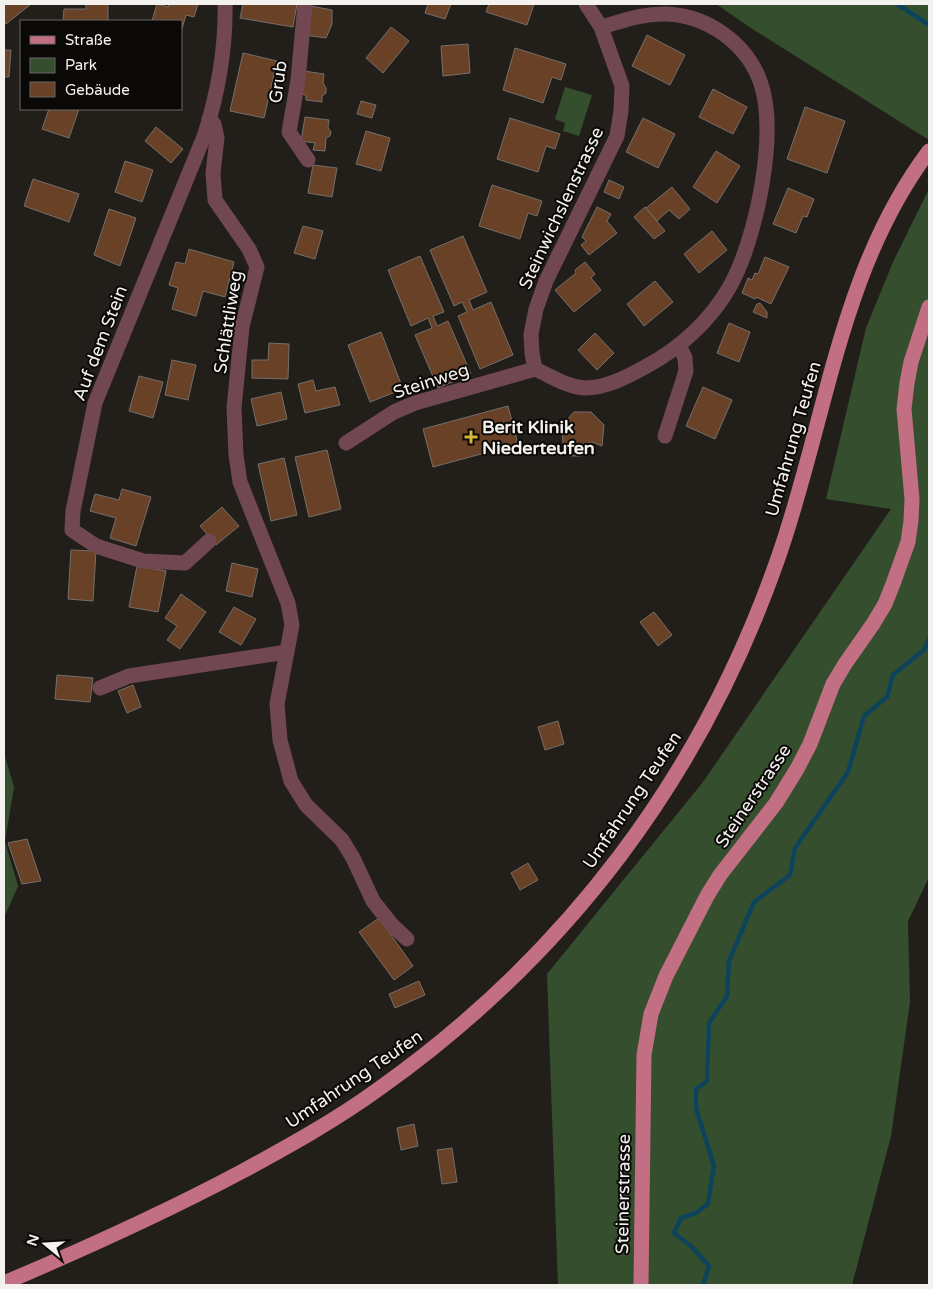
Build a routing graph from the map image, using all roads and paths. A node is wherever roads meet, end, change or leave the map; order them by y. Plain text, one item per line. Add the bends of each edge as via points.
1 (225, 4) edge
2 (305, 4) edge
3 (586, 4) edge
4 (601, 27) junction
5 (209, 119) junction
6 (929, 151) edge
7 (308, 160) dead end
8 (929, 307) edge
9 (679, 345) junction
10 (535, 369) junction
11 (665, 436) dead end
12 (346, 443) dead end
13 (209, 541) dead end
14 (287, 652) junction
15 (100, 688) dead end
16 (407, 939) dead end
17 (4, 1283) edge
18 (641, 1285) edge

1 - 5 street via 222,59
2 - 7 street, Grub via 289,132
3 - 4 street, Steinwichslenstrasse
4 - 9 street via 646,14 668,14 701,22 730,38 750,62 765,101 764,171 744,254 730,286 711,315
4 - 10 street, Steinwichslenstrasse via 622,86 617,136 546,281 536,309 531,334
5 - 13 street, Auf dem Stein via 95,403 72,530 96,546 143,561 185,563
5 - 14 street, Schlättliweg via 214,124 217,138 213,173 215,200 249,249 257,267 242,328 234,408 236,455 240,482 288,603 292,625
6 - 17 main road, Umfahrung Teufen via 889,216 860,281 835,357 779,557 737,660 708,720 657,805 619,859 511,980 472,1016 378,1090 312,1132 197,1195
8 - 18 main road, Steinerstrasse via 907,384 904,409 911,521 908,542 893,584 873,624 833,684 797,768 776,803 707,896 666,976 651,1014 644,1055
9 - 10 street via 632,374 603,386 584,388 566,384
9 - 11 street via 686,371
10 - 12 street, Steinweg via 415,403 394,412
14 - 15 street via 129,676
14 - 16 street, Schlättliweg via 277,704 280,740 291,781 306,805 342,840 374,901

